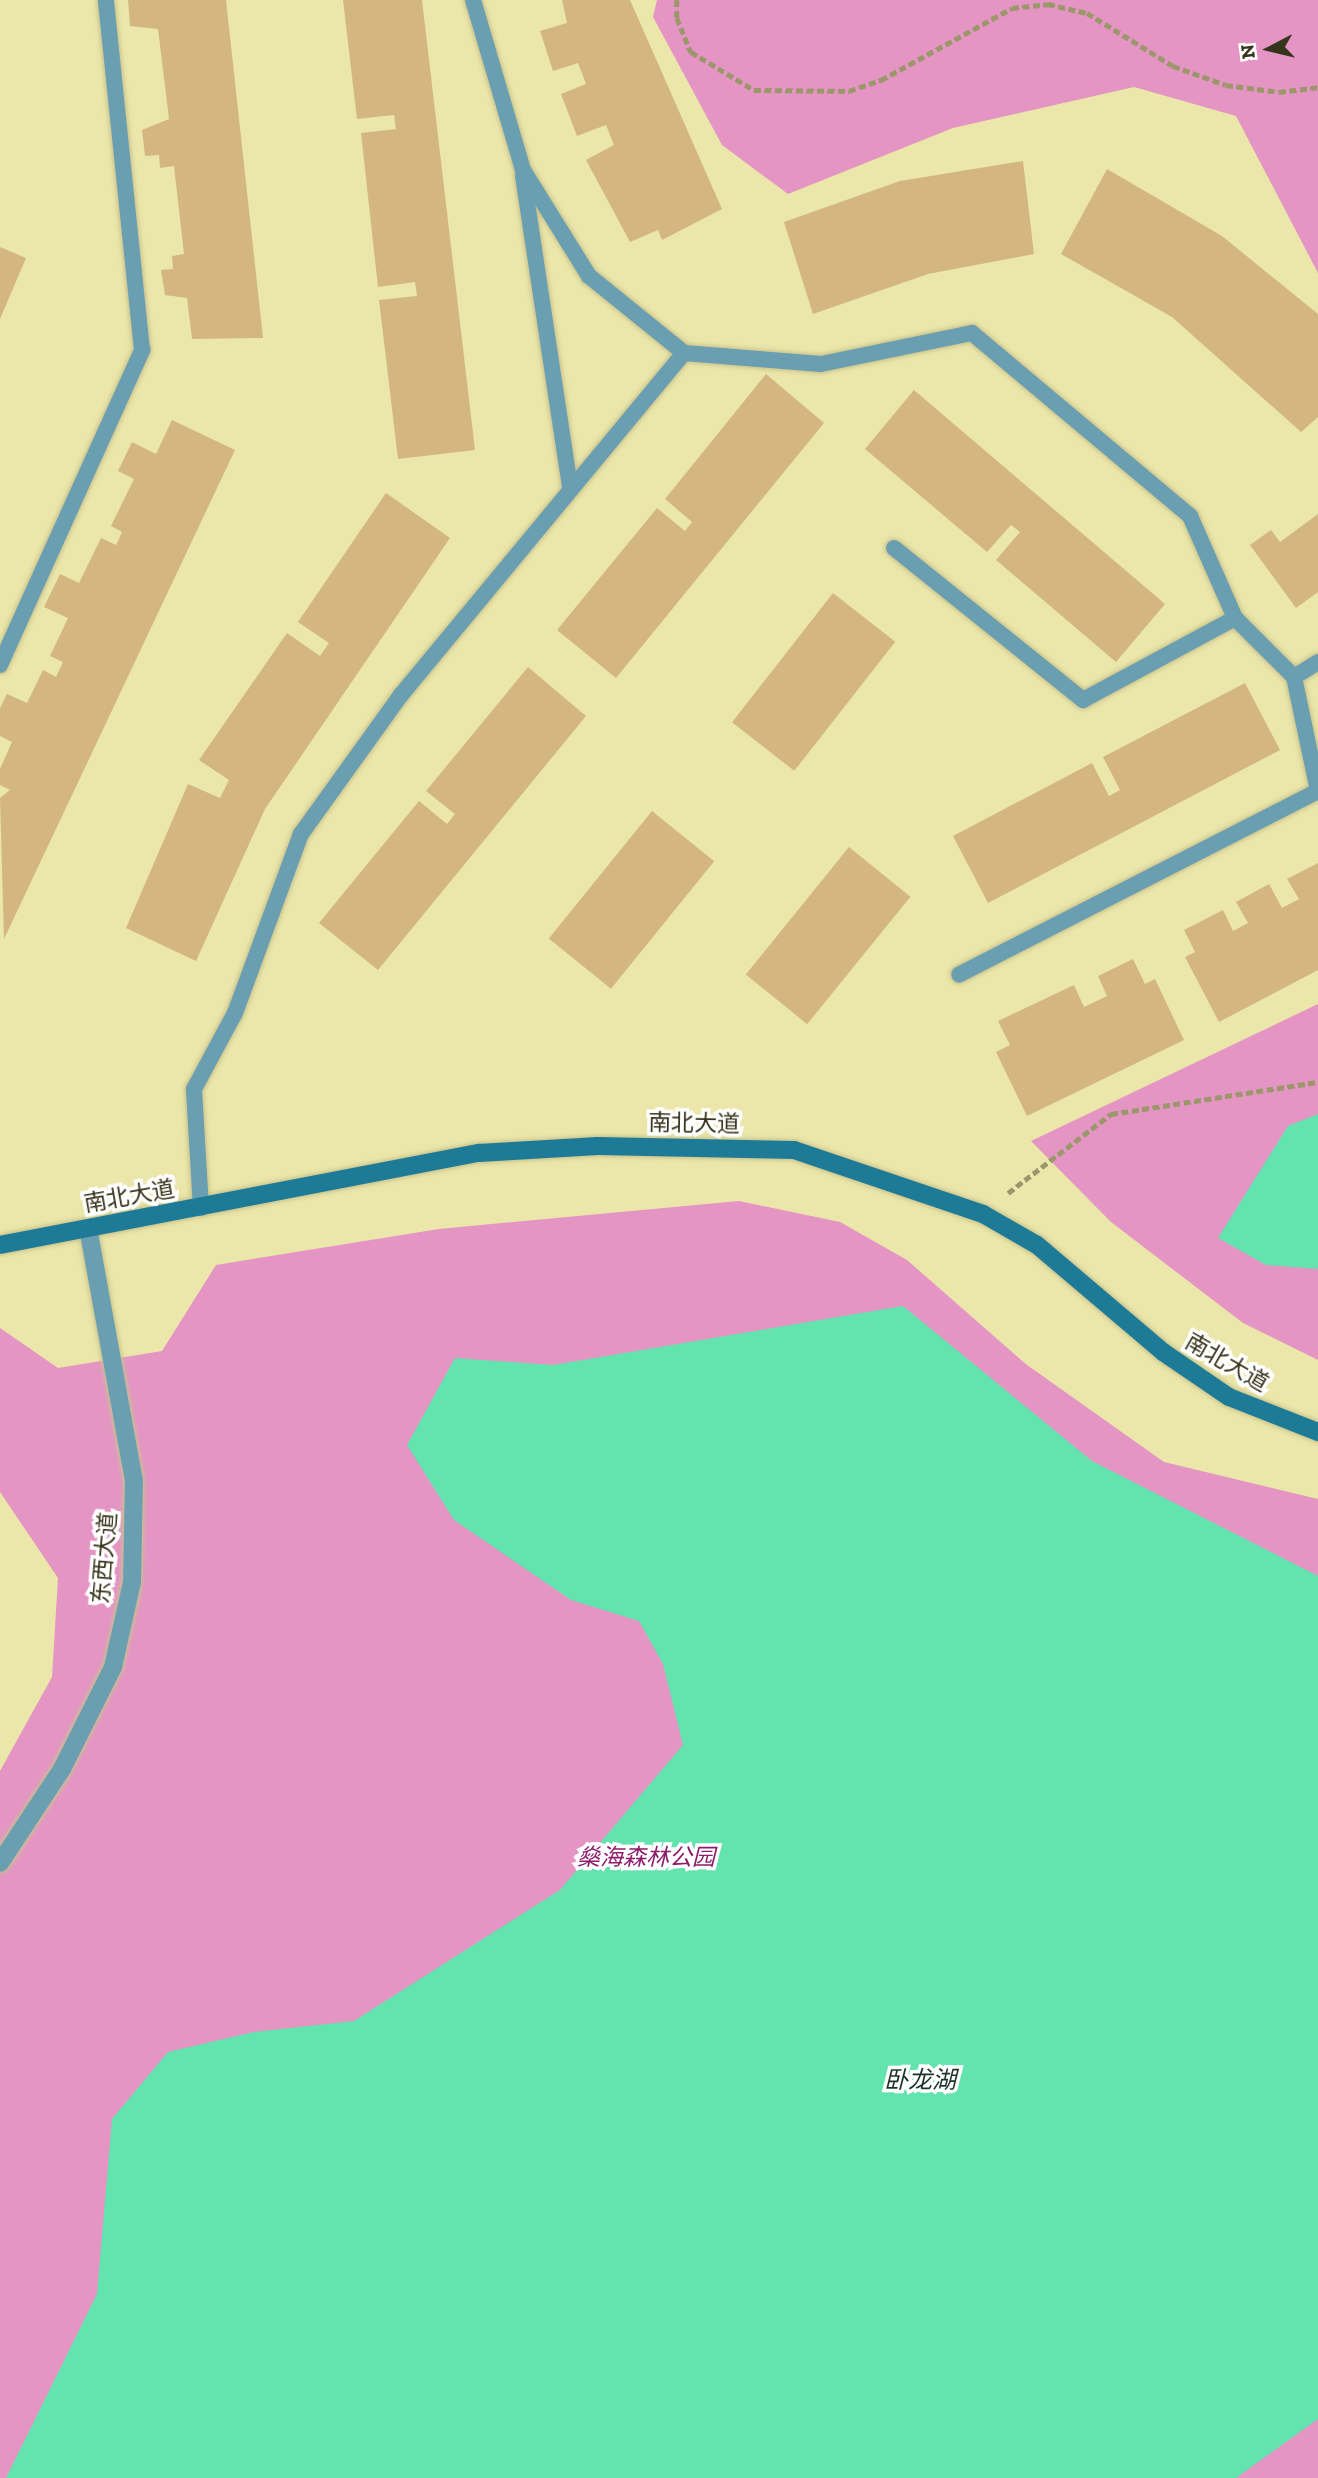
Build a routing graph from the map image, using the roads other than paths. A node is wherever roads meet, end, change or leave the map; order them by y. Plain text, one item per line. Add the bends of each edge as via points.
1 (106, 0) edge
2 (473, 0) edge
3 (523, 170) junction
4 (684, 353) junction
5 (570, 486) junction
6 (894, 548) dead end
7 (1235, 618) junction
8 (1318, 662) edge
9 (0, 665) edge
10 (1294, 677) junction
11 (959, 975) dead end
12 (201, 1208) junction
13 (88, 1228) junction
14 (0, 1245) edge
15 (1318, 1432) edge
16 (0, 1863) edge

1 - 9 lane via 142,350
2 - 3 lane
3 - 4 lane via 589,276
3 - 5 lane
4 - 5 lane
4 - 7 lane via 821,364 972,333 1190,516
5 - 12 lane via 401,695 301,834 234,1013 194,1088
6 - 7 lane via 1083,700
7 - 10 lane
8 - 10 lane
10 - 11 lane via 1318,791
12 - 13 street, 南北大道
12 - 15 street, 南北大道 via 480,1153 693,1147 794,1150 983,1214 1037,1245 1163,1352 1229,1397
13 - 14 street, 南北大道
13 - 16 street, 东西大道 via 134,1481 132,1582 113,1667 62,1769

